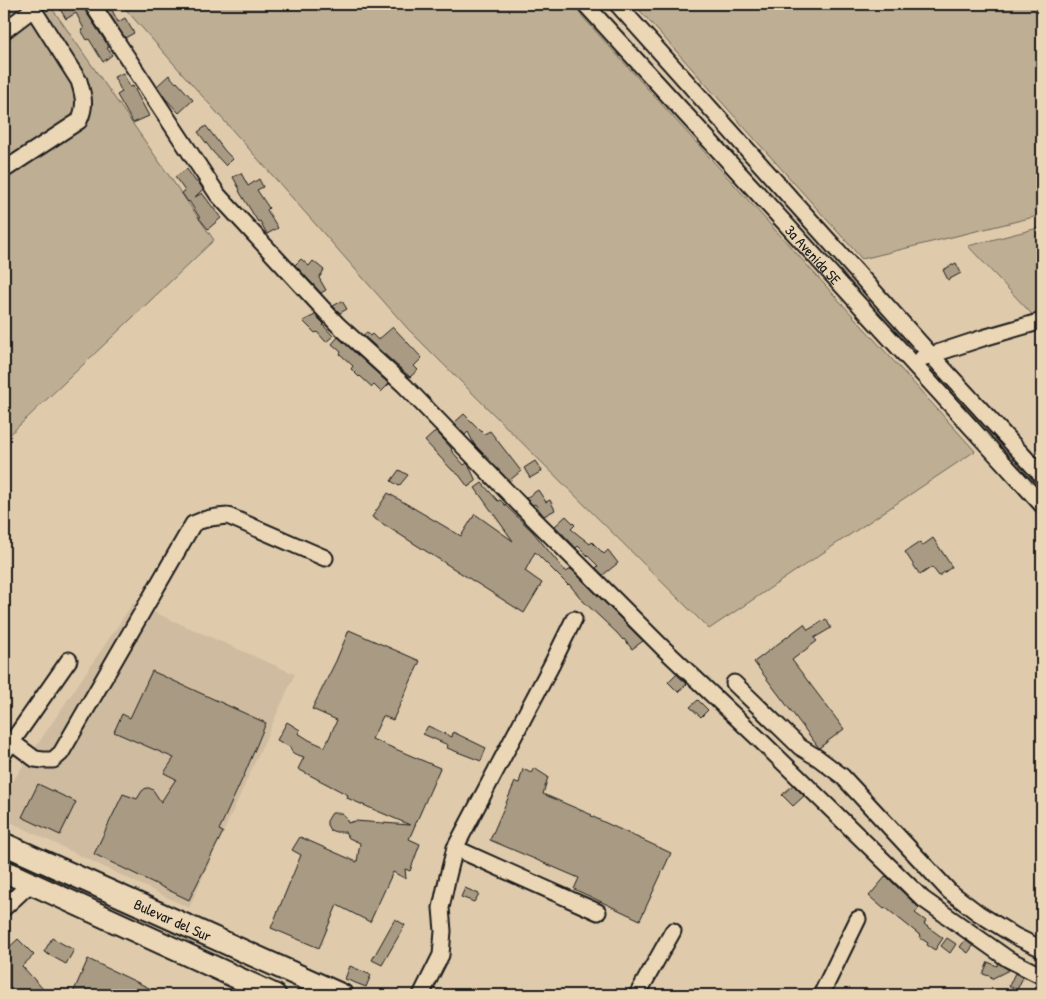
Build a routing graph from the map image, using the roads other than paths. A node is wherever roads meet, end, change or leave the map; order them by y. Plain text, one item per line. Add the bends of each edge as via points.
1 (92, 4) edge
2 (585, 4) edge
3 (617, 4) edge
4 (32, 6) edge
5 (4, 31) edge
6 (4, 170) edge
7 (1042, 321) edge
8 (931, 355) junction
9 (912, 361) junction
10 (1042, 476) edge
11 (1042, 506) edge
12 (325, 558) dead end
13 (574, 619) dead end
14 (69, 660) dead end
15 (734, 683) dead end
16 (8, 747) edge
17 (4, 844) edge
18 (455, 848) junction
19 (4, 871) edge
20 (30, 884) junction
21 (4, 908) edge
22 (598, 912) dead end
23 (858, 920) dead end
24 (673, 930) dead end
25 (1042, 949) edge
26 (1042, 976) edge
27 (275, 995) edge
28 (342, 995) edge
29 (421, 995) edge
30 (637, 995) edge
31 (821, 995) edge

1 - 26 street via 218,195 337,324 404,385 663,648 923,899 1008,959
2 - 9 street, 3a Avenida SE
3 - 8 street
4 - 5 street
4 - 6 street via 79,81 84,95 83,113 79,121
7 - 8 street
8 - 9 street
8 - 10 street
9 - 11 street, 3a Avenida SE
12 - 16 street via 228,516 212,517 193,524 61,753 53,760 43,760
13 - 18 street
14 - 16 street
15 - 25 street via 800,747 842,776 949,891 1008,932
17 - 28 highway, Bulevar del Sur
18 - 22 street
18 - 29 street via 441,908 441,955
19 - 20 highway, Bulevar del Sur
20 - 21 street
20 - 27 highway, Bulevar del Sur
23 - 31 street
24 - 30 street

